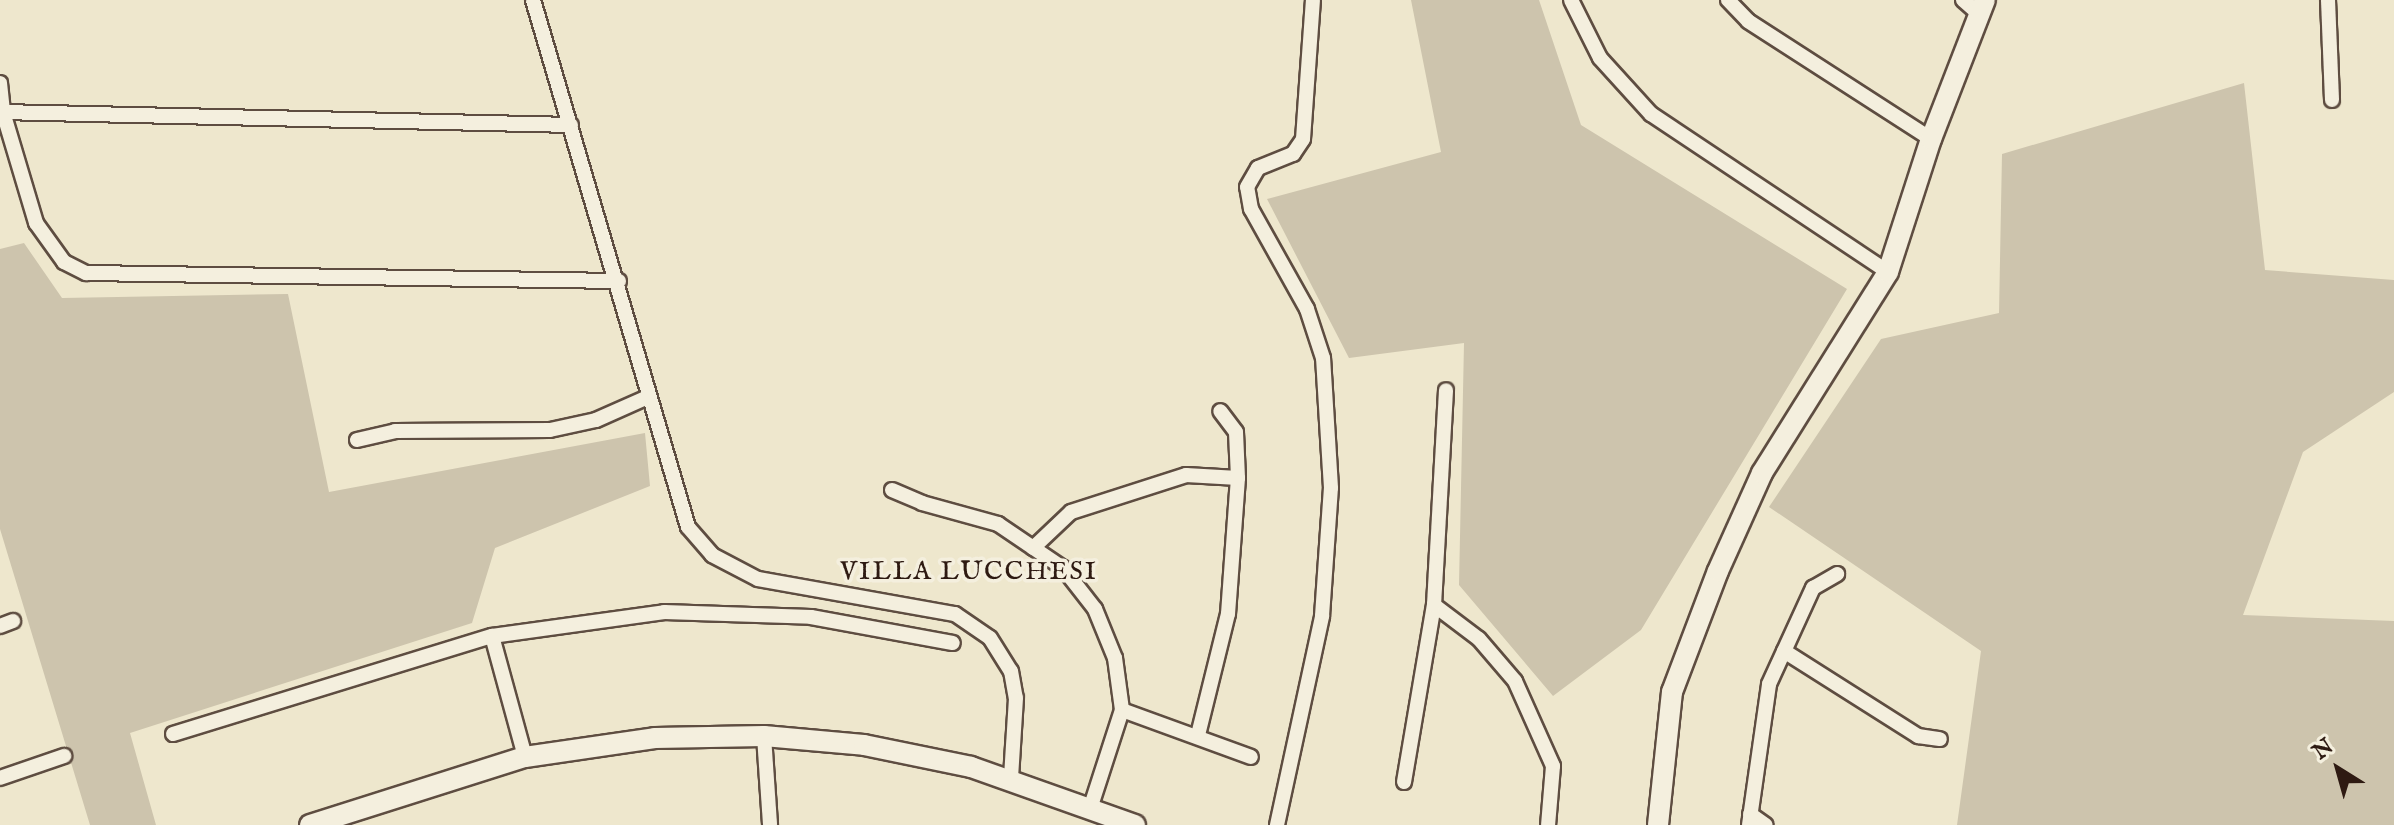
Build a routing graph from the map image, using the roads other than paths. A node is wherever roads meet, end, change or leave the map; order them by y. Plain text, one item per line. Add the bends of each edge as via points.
1 (533, 0) edge
2 (1313, 0) edge
3 (1571, 0) edge
4 (1728, 0) edge
5 (2328, 0) edge
6 (1975, 4) edge
7 (0, 83) edge
8 (2332, 100) dead end
9 (2, 112) edge
10 (571, 125) junction
11 (1931, 139) junction
12 (1888, 272) junction
13 (619, 281) junction
14 (1446, 390) dead end
15 (648, 397) junction
16 (1220, 411) dead end
17 (357, 440) dead end
18 (1238, 478) junction
19 (892, 490) dead end
20 (1033, 548) junction
21 (1837, 574) dead end
22 (1434, 605) junction
23 (492, 636) junction
24 (953, 643) dead end
25 (1784, 651) junction
26 (1122, 710) junction
27 (173, 734) dead end
28 (1198, 735) junction
29 (764, 736) junction
30 (1940, 739) dead end
31 (64, 756) dead end
32 (525, 757) junction
33 (1251, 757) dead end
34 (0, 778) edge
35 (1011, 778) junction
36 (1404, 782) dead end
37 (1090, 809) junction
38 (1749, 819) edge
39 (310, 825) edge
40 (770, 825) edge
41 (1135, 825) edge
42 (1277, 825) edge
43 (1548, 825) edge
44 (1658, 825) edge
45 (1766, 825) edge

1 - 10 street
2 - 42 street via 1303,139 1293,154 1258,168 1247,187 1251,209 1294,280 1323,358 1331,488 1322,616
3 - 12 street via 1600,58 1651,114
4 - 11 street via 1748,21
5 - 8 street
6 - 11 street
7 - 9 street
9 - 10 street
9 - 13 street via 47,245 86,273
10 - 13 street
11 - 12 street
12 - 44 street via 1762,473 1718,571 1672,692
13 - 15 street
14 - 22 street
15 - 17 street via 596,420 550,430 395,431
15 - 35 street via 688,527 712,555 758,579 955,614 990,638 1011,671 1016,698
16 - 18 street via 1236,432
18 - 20 street via 1186,475 1071,512
18 - 28 street via 1228,614
19 - 20 street via 998,524
20 - 26 street via 1063,568 1095,609 1115,658
21 - 25 street via 1813,588
22 - 36 street
22 - 43 street via 1479,639 1515,681 1553,766
23 - 24 street via 664,612 811,617
23 - 27 street
23 - 32 street
25 - 30 street via 1918,736
25 - 38 street via 1769,684
26 - 28 street
26 - 37 street
28 - 33 street
29 - 32 street via 655,738
29 - 35 street via 864,745
29 - 40 street
31 - 34 street
32 - 39 street
35 - 37 street
37 - 41 street
38 - 45 street

